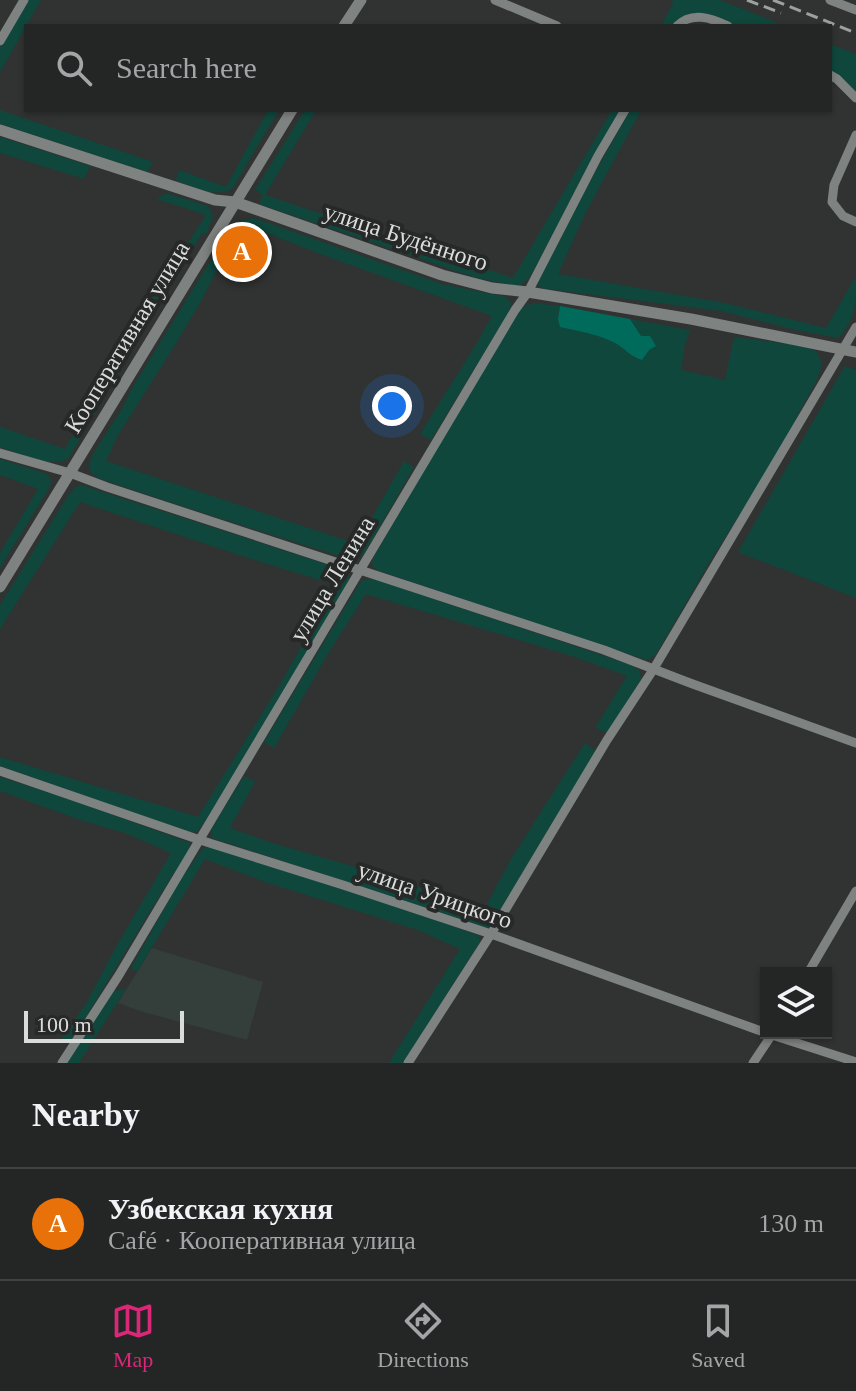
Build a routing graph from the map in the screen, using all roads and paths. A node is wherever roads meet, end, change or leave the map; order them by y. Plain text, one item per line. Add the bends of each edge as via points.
1 (24, 0) edge
2 (361, 0) edge
3 (495, 0) edge
4 (830, 0) edge
5 (856, 10) edge
6 (345, 24) edge
7 (552, 24) edge
8 (679, 24) edge
9 (724, 24) edge
10 (0, 41) edge
11 (832, 76) edge
12 (856, 98) edge
13 (291, 112) edge
14 (624, 112) edge
15 (0, 130) edge
16 (856, 135) edge
17 (235, 202) junction
18 (856, 222) edge
19 (528, 292) junction
20 (856, 327) edge
21 (850, 351) edge
22 (0, 453) edge
23 (70, 473) junction
24 (360, 570) junction
25 (0, 587) edge
26 (653, 670) junction
27 (856, 743) edge
28 (0, 771) edge
29 (200, 840) junction
30 (856, 891) edge
31 (491, 934) junction
32 (812, 967) edge
33 (760, 1030) edge
34 (769, 1039) edge
35 (787, 1039) edge
36 (856, 1062) edge
37 (62, 1063) edge
38 (408, 1063) edge
39 (753, 1063) edge

1 - 10 street
2 - 6 street
3 - 7 street
4 - 5 street
8 - 9 street via 695,17
11 - 12 street
13 - 17 street, Кооперативная улица
14 - 19 street, улица Ленина
15 - 17 street, улица Будённого
16 - 18 street via 832,202
17 - 19 street, улица Будённого via 442,275
17 - 23 street, Кооперативная улица
19 - 21 street, улица Будённого
19 - 24 street, улица Ленина
20 - 21 street
21 - 26 street
22 - 23 street
23 - 24 street
23 - 25 street, Кооперативная улица
24 - 26 street
24 - 29 street, улица Ленина
26 - 27 street
26 - 31 street
28 - 29 street, улица Урицкого
29 - 31 street, улица Урицкого
29 - 37 street, улица Ленина
30 - 32 street
31 - 33 street, улица Урицкого
31 - 38 street
34 - 39 street
35 - 36 street, улица Урицкого

